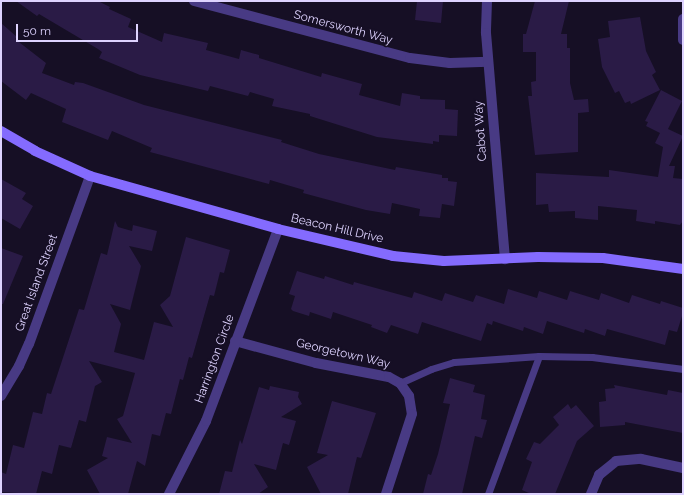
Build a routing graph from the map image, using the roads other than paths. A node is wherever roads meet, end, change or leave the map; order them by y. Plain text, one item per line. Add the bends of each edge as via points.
1 (194, 1) edge
2 (487, 1) edge
3 (683, 19) edge
4 (683, 40) edge
5 (488, 62) junction
6 (1, 131) edge
7 (90, 176) junction
8 (278, 229) junction
9 (505, 259) junction
10 (683, 269) edge
11 (235, 341) junction
12 (539, 356) junction
13 (683, 369) edge
14 (400, 383) junction
15 (1, 396) edge
16 (683, 468) edge
17 (169, 494) edge
18 (386, 494) edge
19 (488, 494) edge
20 (591, 494) edge

1 - 5 street, Somersworth Way via 410,58 450,63
2 - 5 street, Cabot Way
3 - 4 street
5 - 9 street, Cabot Way
6 - 7 street, Beacon Hill Drive via 34,151
7 - 8 street, Beacon Hill Drive
7 - 15 street, Great Island Street via 29,344
8 - 9 street, Beacon Hill Drive via 393,256 444,261
8 - 11 street, Harrington Circle
9 - 10 street, Beacon Hill Drive via 603,258
11 - 14 street, Georgetown Way via 316,363 389,377
11 - 17 street, Harrington Circle via 206,421
12 - 13 lane via 592,357
12 - 14 lane via 454,362
12 - 19 lane
14 - 18 street, Georgetown Way via 409,396 412,414
16 - 20 street via 641,459 616,461 600,475

